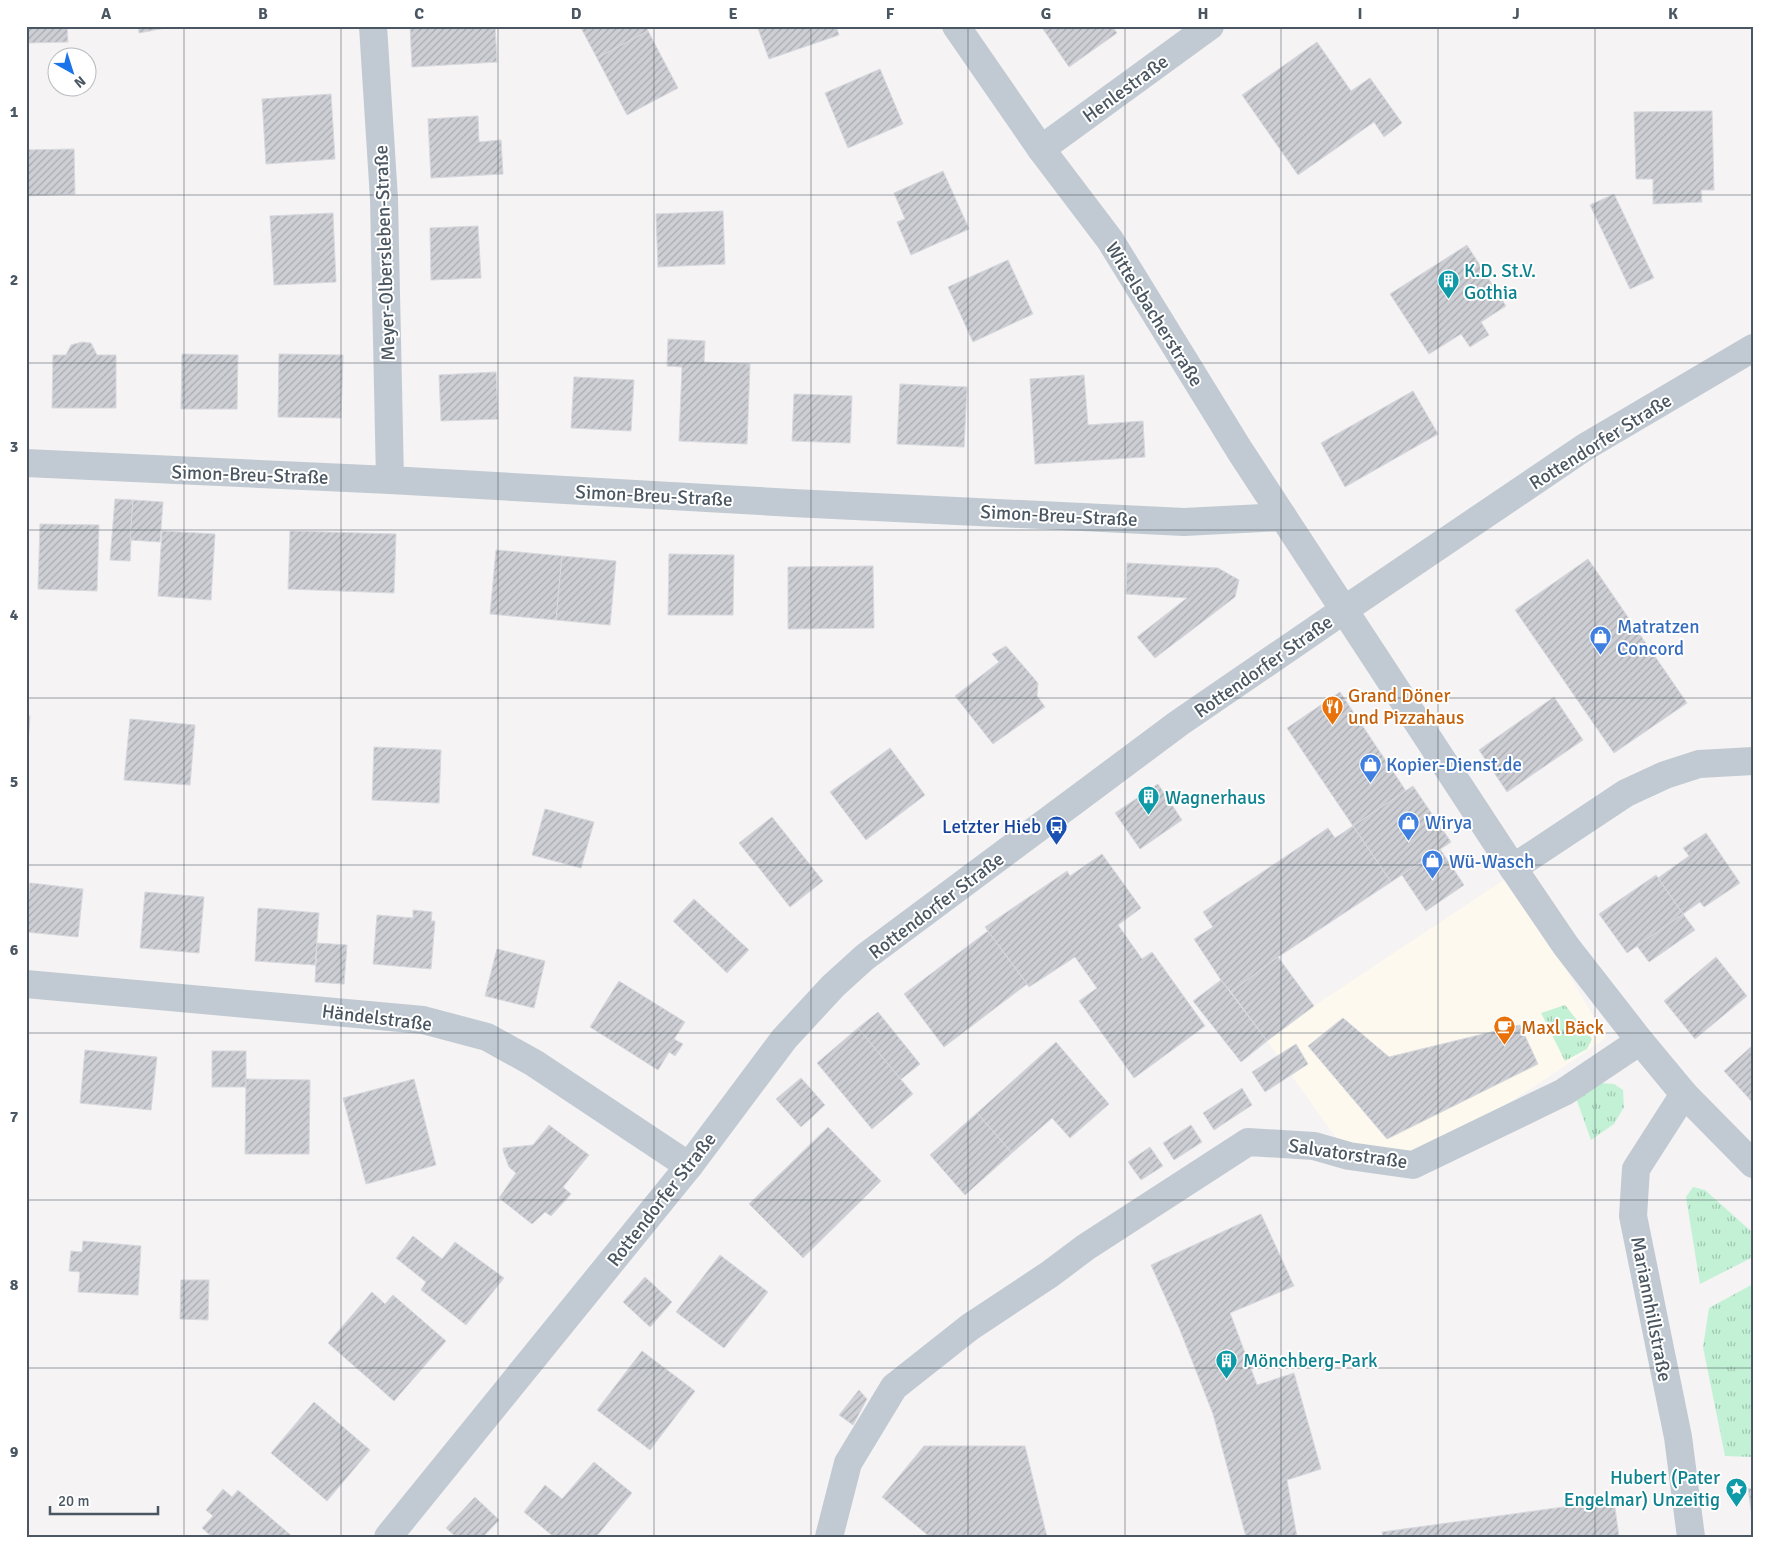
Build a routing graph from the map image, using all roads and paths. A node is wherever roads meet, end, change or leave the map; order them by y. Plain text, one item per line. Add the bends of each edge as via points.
1 (373, 26) edge
2 (956, 26) edge
3 (1210, 26) edge
4 (1041, 150) junction
5 (1753, 348) edge
6 (26, 464) edge
7 (390, 480) junction
8 (1283, 517) junction
9 (1344, 610) junction
10 (1753, 761) edge
11 (1513, 868) junction
12 (26, 984) edge
13 (1640, 1041) junction
14 (1684, 1094) junction
15 (1753, 1164) edge
16 (689, 1166) junction
17 (388, 1537) edge
18 (829, 1537) edge
19 (1691, 1537) edge

1 - 7 street, Meyer-Olbersleben-Straße via 384,199
2 - 4 street, Wittelsbacherstraße
3 - 4 street, Henlestraße
4 - 8 street, Wittelsbacherstraße via 1110,240
5 - 9 street, Rottendorfer Straße via 1585,447
6 - 7 street, Simon-Breu-Straße
7 - 8 street, Simon-Breu-Straße via 1184,522
8 - 9 street, Wittelsbacherstraße
9 - 11 street
9 - 16 street, Rottendorfer Straße via 1179,723 865,957 784,1039
10 - 11 street via 1699,764 1665,774 1626,793
11 - 13 street via 1566,946
12 - 16 street, Händelstraße via 423,1020 487,1037 534,1063
13 - 14 street
13 - 18 street, Salvatorstraße via 1564,1092 1413,1165 1349,1156 1314,1146 1248,1142 970,1327 894,1387 848,1463
14 - 15 street
14 - 19 street, Mariannhillstraße via 1636,1169 1633,1216 1678,1437
16 - 17 street, Rottendorfer Straße

